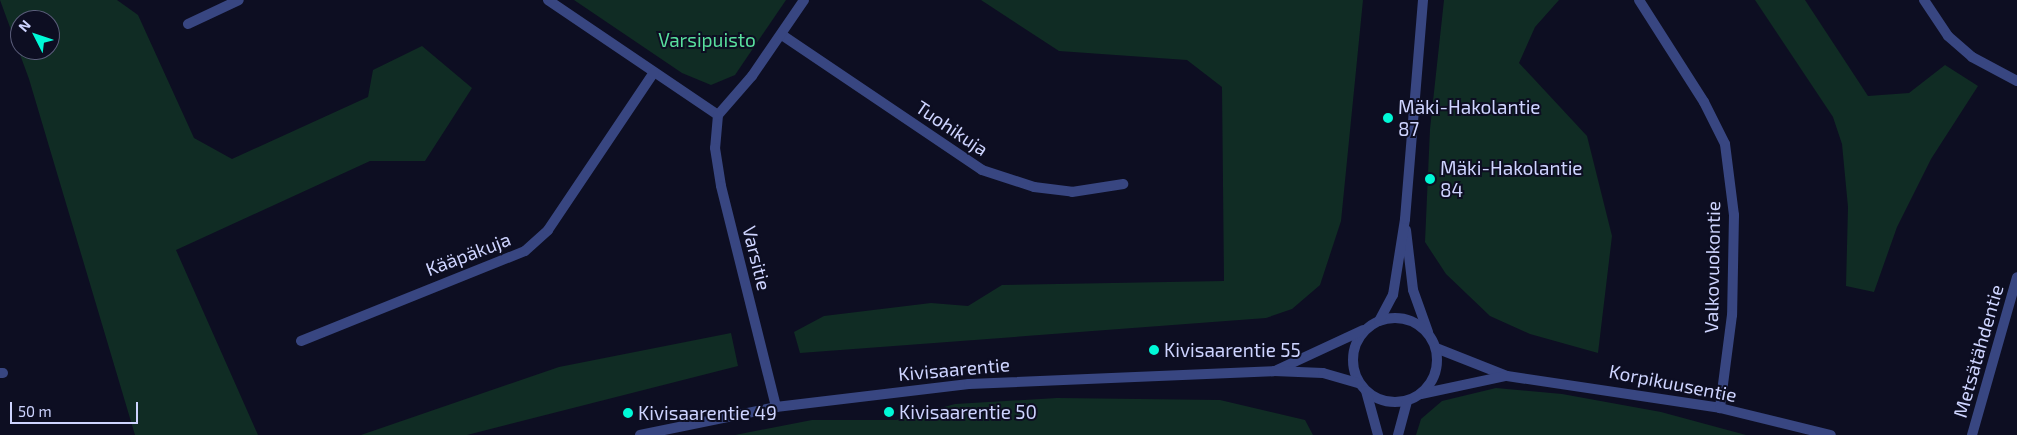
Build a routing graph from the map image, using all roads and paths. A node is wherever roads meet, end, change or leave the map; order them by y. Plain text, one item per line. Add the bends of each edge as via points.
1 (239, 0) edge
2 (548, 0) edge
3 (804, 0) edge
4 (1423, 0) edge
5 (1639, 0) edge
6 (1924, 0) edge
7 (188, 24) dead end
8 (782, 35) junction
9 (654, 72) junction
10 (2017, 81) edge
11 (718, 115) junction
12 (1123, 184) dead end
13 (1404, 219) junction
14 (2017, 277) edge
15 (1379, 321) junction
16 (1369, 327) junction
17 (1430, 336) junction
18 (301, 341) dead end
19 (1436, 348) junction
20 (1274, 371) junction
21 (1508, 376) junction
22 (1363, 387) junction
23 (1421, 394) junction
24 (1408, 401) junction
25 (776, 407) junction
26 (1720, 408) junction
27 (640, 435) edge
28 (1378, 435) edge
29 (1398, 435) edge
30 (1830, 435) edge
31 (1972, 435) edge

1 - 7 street
2 - 9 street
3 - 8 street
4 - 13 street
5 - 26 street, Valkovuokontie via 1704,102 1724,144 1734,215 1732,315
6 - 10 street via 1948,36 1966,52
8 - 11 street
8 - 12 street, Tuohikuja via 982,170 1034,187 1072,192
9 - 11 street
9 - 18 street, Kääpäkuja via 548,230 525,251
11 - 25 street, Varsitie via 716,148 721,186
13 - 15 street via 1393,295
13 - 17 street via 1413,290
14 - 31 street, Metsätähdentie
15 - 16 street
15 - 17 street via 1407,320
16 - 20 street, Kivisaarentie
16 - 22 street via 1354,347 1354,372
17 - 19 street
19 - 21 street, Korpikuusentie
19 - 23 street via 1436,374
20 - 22 street, Kivisaarentie via 1324,373
20 - 25 street, Kivisaarentie via 969,384
21 - 23 street, Korpikuusentie
21 - 26 street, Korpikuusentie
22 - 24 street via 1385,402
22 - 28 street
23 - 24 street
24 - 29 street
25 - 27 street, Kivisaarentie
26 - 30 street, Korpikuusentie

